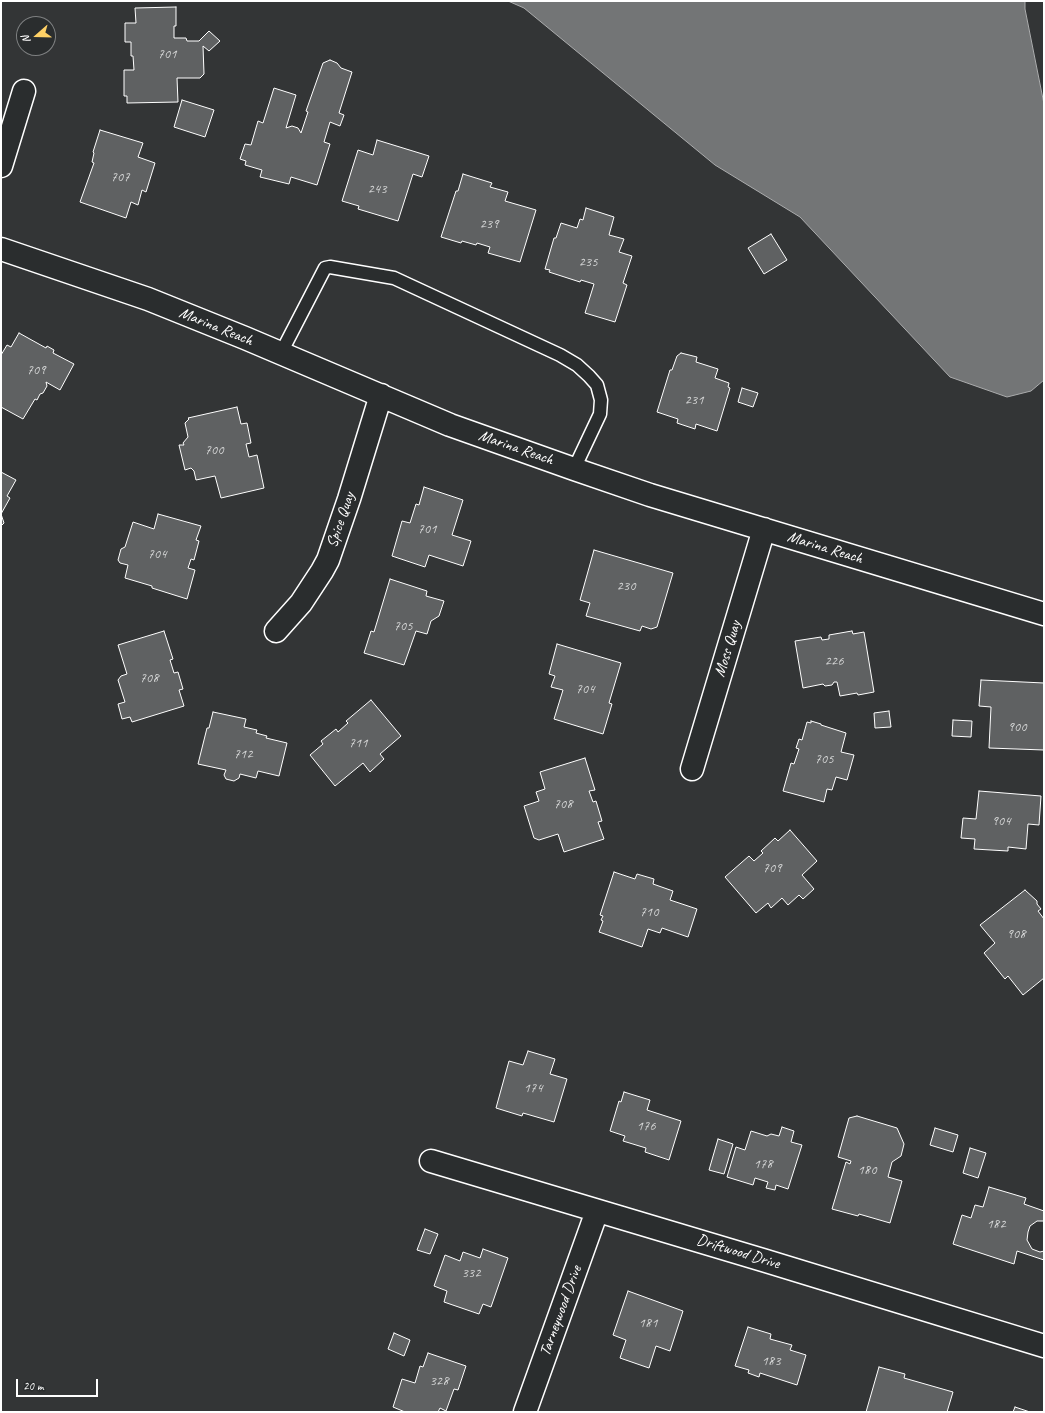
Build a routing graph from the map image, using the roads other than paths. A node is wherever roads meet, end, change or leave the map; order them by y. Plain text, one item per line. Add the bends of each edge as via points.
1 (24, 91) dead end
2 (1, 166) edge
3 (1, 249) edge
4 (281, 353) junction
5 (381, 395) junction
6 (574, 469) junction
7 (764, 529) junction
8 (1044, 614) edge
9 (276, 631) dead end
10 (692, 769) dead end
11 (431, 1161) dead end
12 (597, 1211) junction
13 (1044, 1346) edge
14 (525, 1412) edge

1 - 2 street
3 - 4 street, Marina Reach via 148,299
4 - 5 street, Marina Reach
4 - 6 lane via 325,268 394,278 560,355 577,364 589,376 597,385 601,400 600,414
5 - 6 street, Marina Reach via 450,425
5 - 9 street, Spice Quay via 328,560 301,603
6 - 7 street, Marina Reach
7 - 8 street, Marina Reach
7 - 10 street, Moss Quay
11 - 12 street, Driftwood Drive
12 - 13 street, Driftwood Drive
12 - 14 street, Tarneywood Drive

